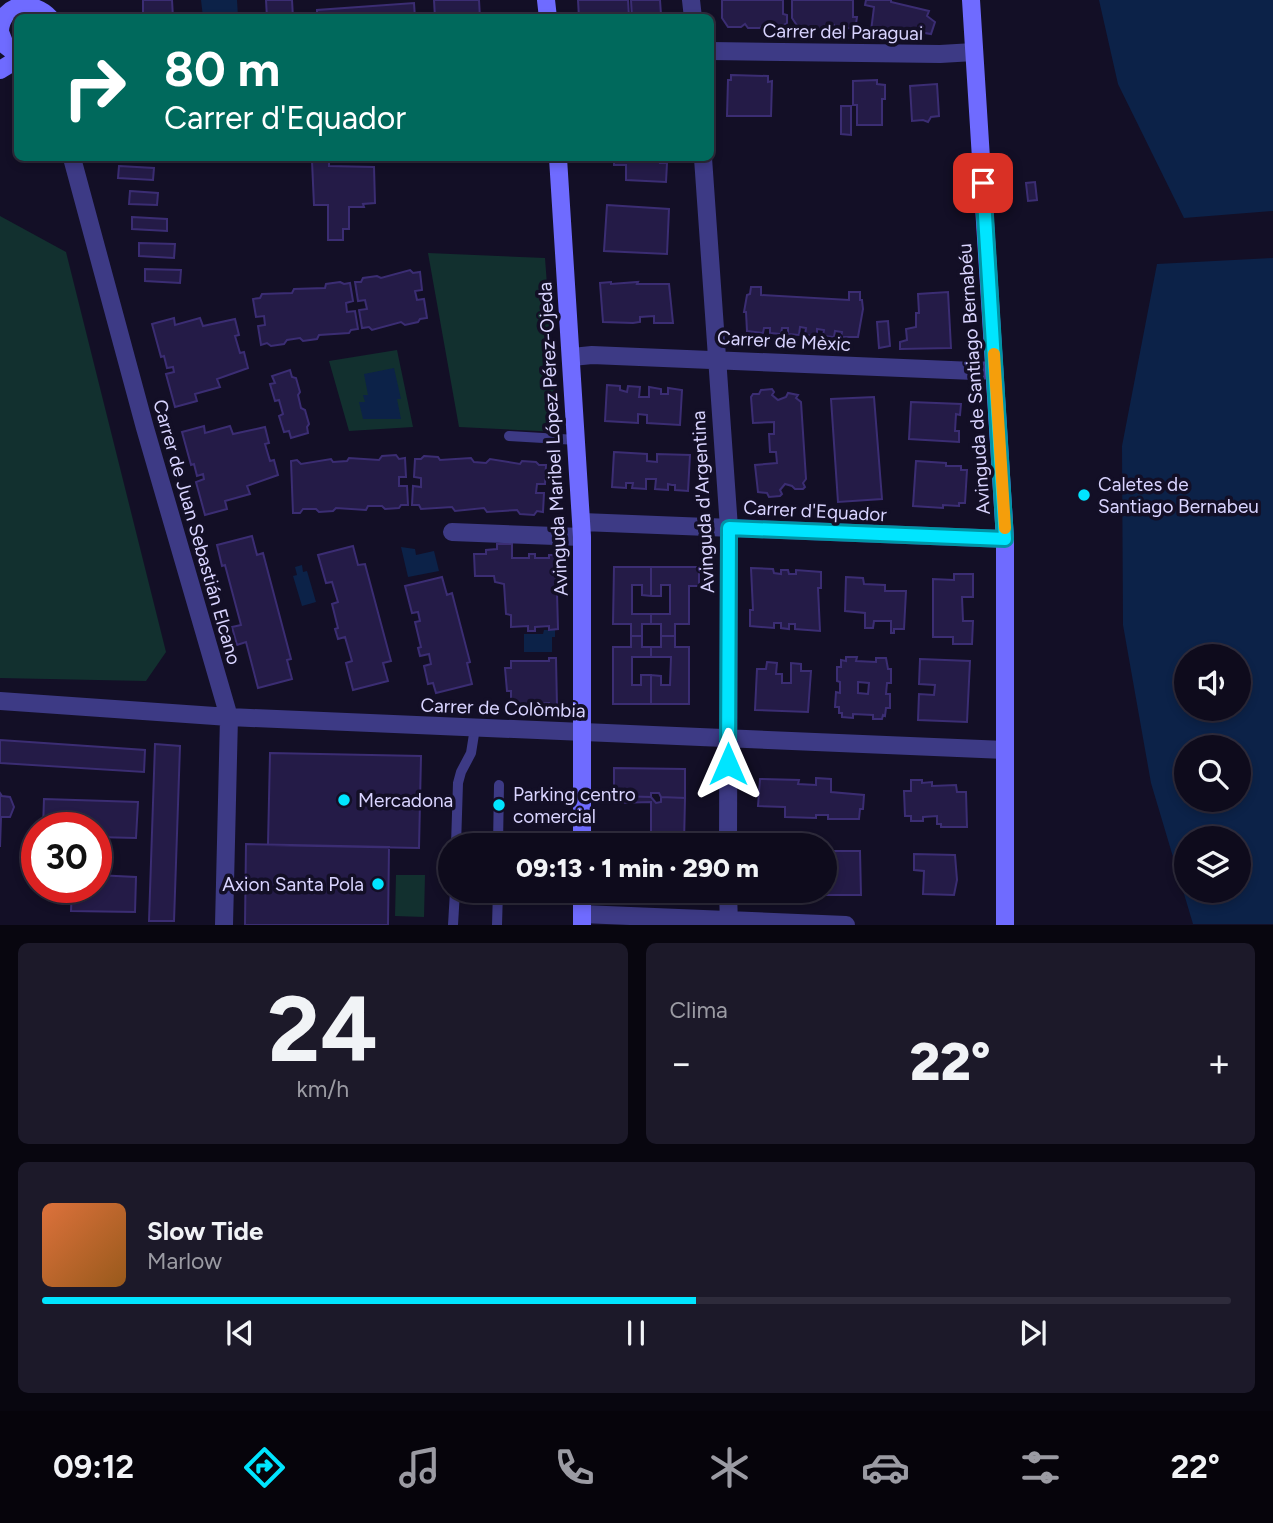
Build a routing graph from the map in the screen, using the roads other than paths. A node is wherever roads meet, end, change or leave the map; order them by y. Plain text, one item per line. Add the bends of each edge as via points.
1 (971, 0) edge
2 (17, 2) edge
3 (46, 14) edge
4 (0, 36) edge
5 (714, 51) edge
6 (974, 52) junction
7 (14, 54) edge
8 (73, 161) edge
9 (558, 161) edge
10 (703, 161) edge
11 (572, 357) junction
12 (716, 359) junction
13 (995, 370) junction
14 (509, 436) dead end
15 (577, 440) junction
16 (729, 528) junction
17 (582, 530) junction
18 (452, 532) dead end
19 (1005, 539) junction
20 (0, 701) edge
21 (229, 717) junction
22 (475, 728) junction
23 (581, 733) junction
24 (727, 738) junction
25 (1005, 750) junction
26 (499, 785) dead end
27 (457, 833) edge
28 (498, 833) edge
29 (582, 833) edge
30 (728, 833) edge
31 (454, 903) edge
32 (498, 903) edge
33 (729, 903) edge
34 (582, 919) edge
35 (729, 922) edge
36 (225, 925) edge
37 (453, 925) edge
38 (497, 925) edge
39 (846, 925) edge
40 (1005, 925) edge

1 - 6 street, Avinguda de Santiago Bernabéu
2 - 3 street via 38,6
2 - 4 street via 4,15
4 - 7 street
5 - 6 street, Carrer del Paraguai
6 - 13 street, Avinguda de Santiago Bernabéu
8 - 21 street, Carrer de Juan Sebastián Elcano
9 - 11 street, Avinguda Maribel López Pérez-Ojeda
10 - 12 street, Avinguda d'Argentina
11 - 12 street, Carrer de Mèxic
11 - 15 street, Avinguda Maribel López Pérez-Ojeda
12 - 13 street, Carrer de Mèxic
12 - 16 street, Avinguda d'Argentina
13 - 19 street, Avinguda de Santiago Bernabéu
14 - 15 lane
15 - 17 street, Avinguda Maribel López Pérez-Ojeda
16 - 17 street, Carrer d'Equador
16 - 19 street, Carrer d'Equador
16 - 24 street, Avinguda d'Argentina
17 - 18 street, Carrer d'Equador
17 - 23 street, Avinguda Maribel López Pérez-Ojeda
19 - 25 street, Avinguda de Santiago Bernabéu
20 - 21 street, Carrer de Colòmbia
21 - 22 street, Carrer de Colòmbia
21 - 36 street, Carrer de Juan Sebastián Elcano
22 - 23 street, Carrer de Colòmbia
22 - 27 lane via 471,753 458,783
23 - 24 street, Carrer de Colòmbia
23 - 29 street, Avinguda Maribel López Pérez-Ojeda
24 - 25 street, Carrer de Colòmbia
24 - 30 street, Avinguda d'Argentina
25 - 40 street, Avinguda de Santiago Bernabéu
26 - 28 lane
31 - 37 lane
32 - 38 lane
33 - 35 street
34 - 35 street
35 - 39 street

